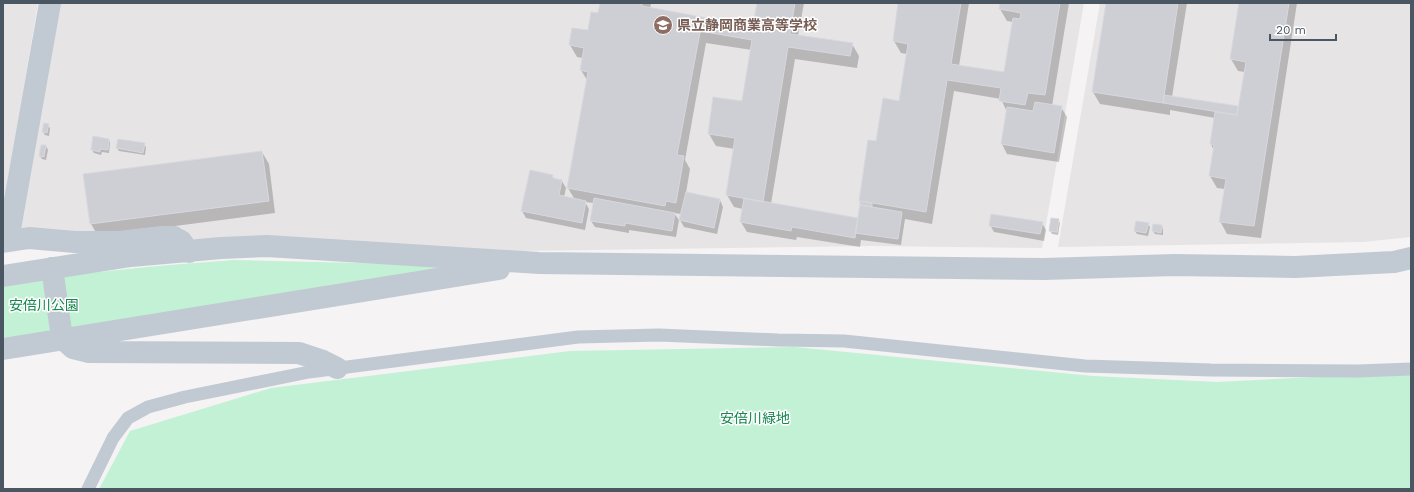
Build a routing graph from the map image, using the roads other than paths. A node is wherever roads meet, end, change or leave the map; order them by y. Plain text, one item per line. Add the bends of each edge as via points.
1 (50, 3) edge
2 (6, 241) edge
3 (188, 252) junction
4 (1411, 258) edge
5 (539, 263) junction
6 (52, 268) junction
7 (3, 276) edge
8 (64, 340) junction
9 (3, 349) edge
10 (337, 368) junction
11 (1411, 369) edge
12 (88, 489) edge

1 - 2 street
2 - 3 street via 29,238 119,242 174,237 181,241
3 - 5 street via 267,246
3 - 6 street via 131,256
4 - 5 street via 1394,262 1295,267 1174,265 1044,269
5 - 8 street
6 - 7 street
6 - 8 street
8 - 9 street
8 - 10 street via 73,348 89,352 299,353
10 - 11 lane via 578,337 659,335 844,341 1085,366 1211,370
10 - 12 lane via 148,407 128,418 113,438

